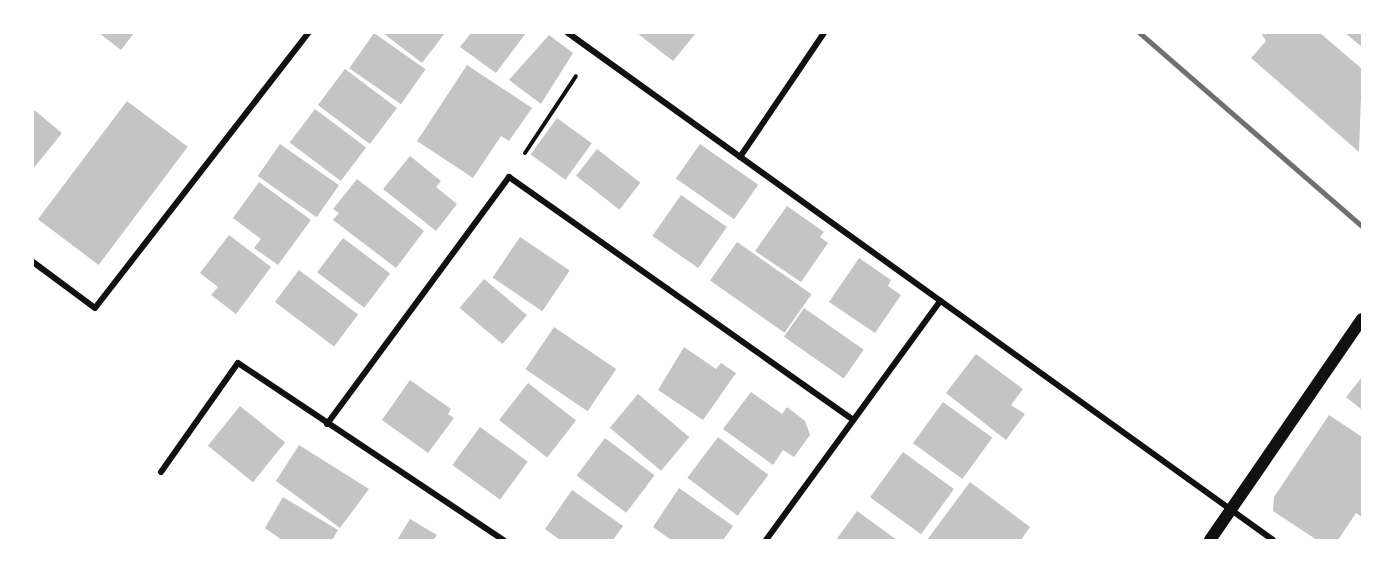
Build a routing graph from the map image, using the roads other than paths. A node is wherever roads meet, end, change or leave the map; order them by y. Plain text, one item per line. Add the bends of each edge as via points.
1 (308, 33) edge
2 (568, 33) edge
3 (824, 33) edge
4 (740, 157) junction
5 (33, 262) edge
6 (940, 301) junction
7 (1362, 319) edge
8 (853, 420) junction
9 (327, 424) junction
10 (161, 472) dead end
11 (1232, 511) junction
12 (503, 540) edge
13 (766, 540) edge
14 (1210, 540) edge
15 (1273, 540) edge

1 - 5 street via 96,308
2 - 4 street
3 - 4 street
4 - 6 street
6 - 8 street
6 - 11 street
7 - 11 main road
8 - 9 street via 509,177
8 - 13 street
9 - 10 street via 238,363
9 - 12 street
11 - 14 main road
11 - 15 street

